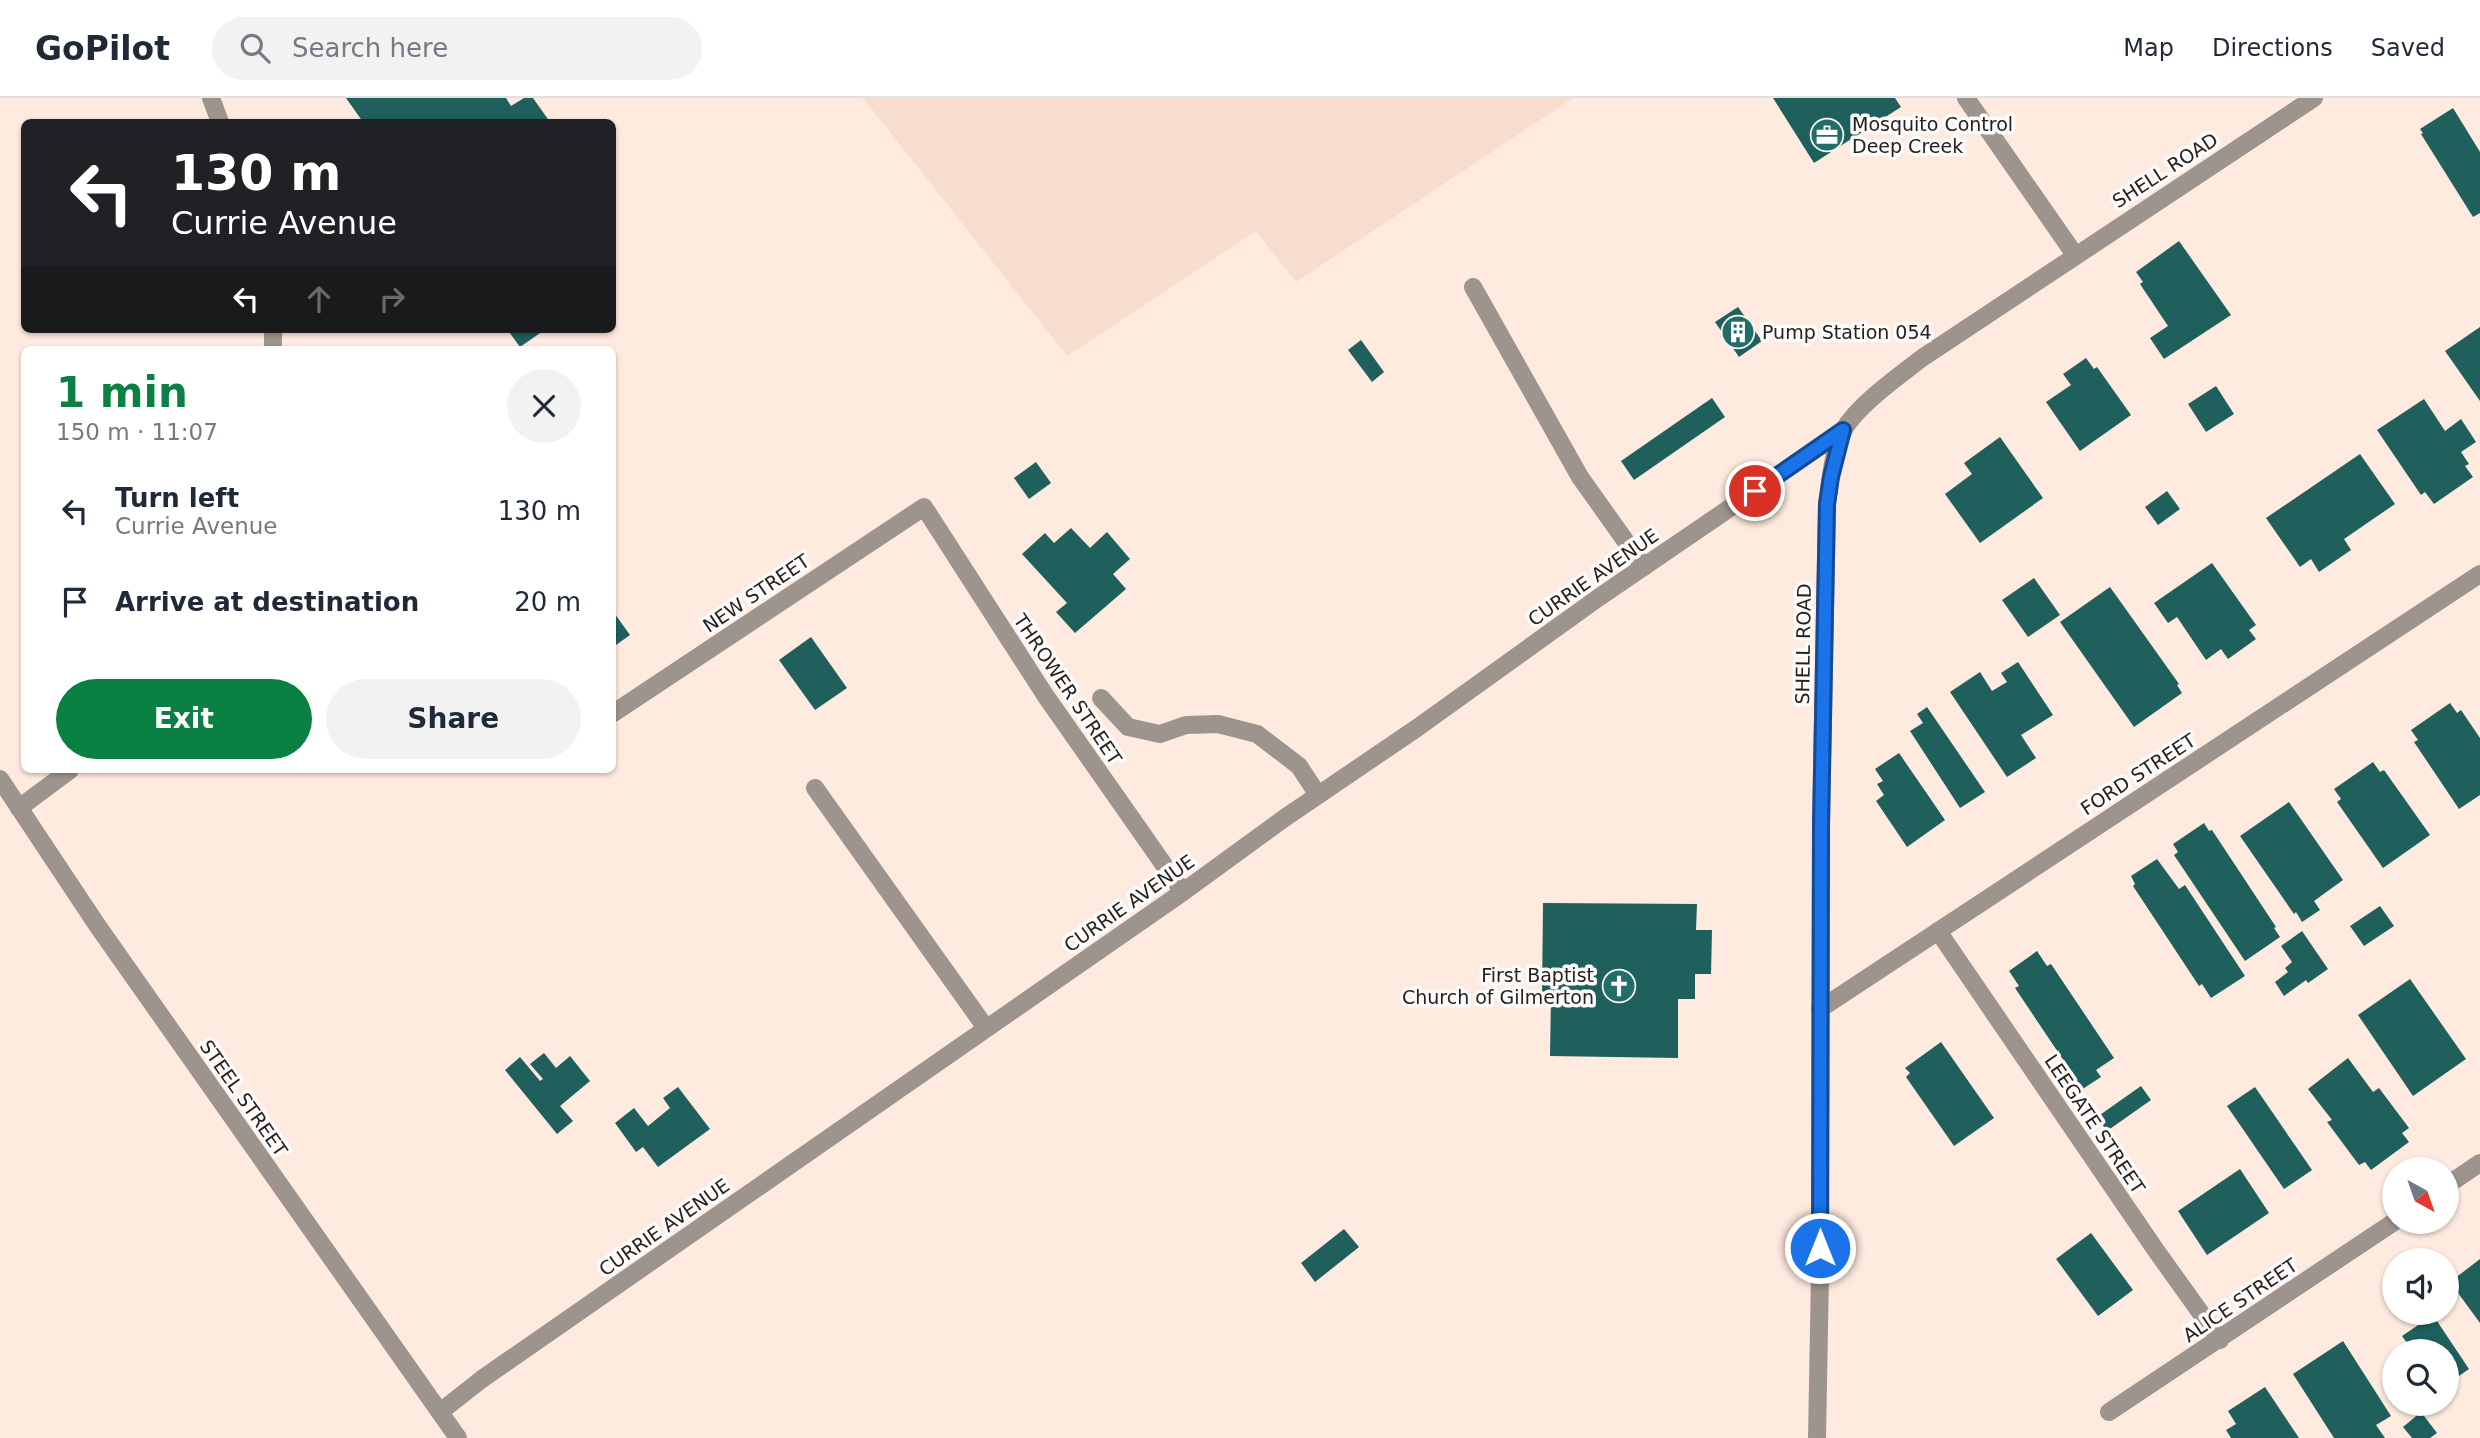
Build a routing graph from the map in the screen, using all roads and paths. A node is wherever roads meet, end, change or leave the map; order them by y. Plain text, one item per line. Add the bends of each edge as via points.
1 (211, 98) edge
2 (1966, 98) edge
3 (2314, 98) edge
4 (219, 119) edge
5 (2075, 255) junction
6 (1473, 287) dead end
7 (1843, 430) junction
8 (924, 507) joint
9 (1644, 567) junction
10 (2480, 574) edge
11 (1101, 698) dead end
12 (616, 711) edge
13 (66, 773) edge
14 (0, 779) edge
15 (815, 788) dead end
16 (1318, 795) junction
17 (19, 807) junction
18 (1183, 892) junction
19 (1938, 931) junction
20 (1820, 1009) junction
21 (986, 1028) junction
22 (2480, 1163) edge
23 (2459, 1177) edge
24 (2382, 1230) edge
25 (2220, 1339) junction
26 (440, 1412) junction
27 (2109, 1412) dead end
28 (458, 1438) edge
29 (1817, 1438) edge

1 - 4 street
2 - 5 street
3 - 5 street, SHELL ROAD
5 - 7 street, SHELL ROAD via 1922,358
6 - 9 street via 1580,477
7 - 9 street, CURRIE AVENUE
7 - 20 street, SHELL ROAD via 1827,504
8 - 12 street, NEW STREET
8 - 18 street, THROWER STREET via 1045,695
9 - 16 street, CURRIE AVENUE
10 - 19 street, FORD STREET
11 - 16 street via 1128,727 1160,734 1218,724 1257,734 1299,766
13 - 17 street
14 - 17 street, STEEL STREET
15 - 21 street
16 - 18 street, CURRIE AVENUE
17 - 26 street, STEEL STREET
18 - 21 street, CURRIE AVENUE
19 - 20 street, FORD STREET
19 - 25 street, LEEGATE STREET
20 - 29 street, SHELL ROAD
21 - 26 street, CURRIE AVENUE
22 - 23 street
24 - 25 street, ALICE STREET
25 - 27 street, ALICE STREET
26 - 28 street, STEEL STREET

